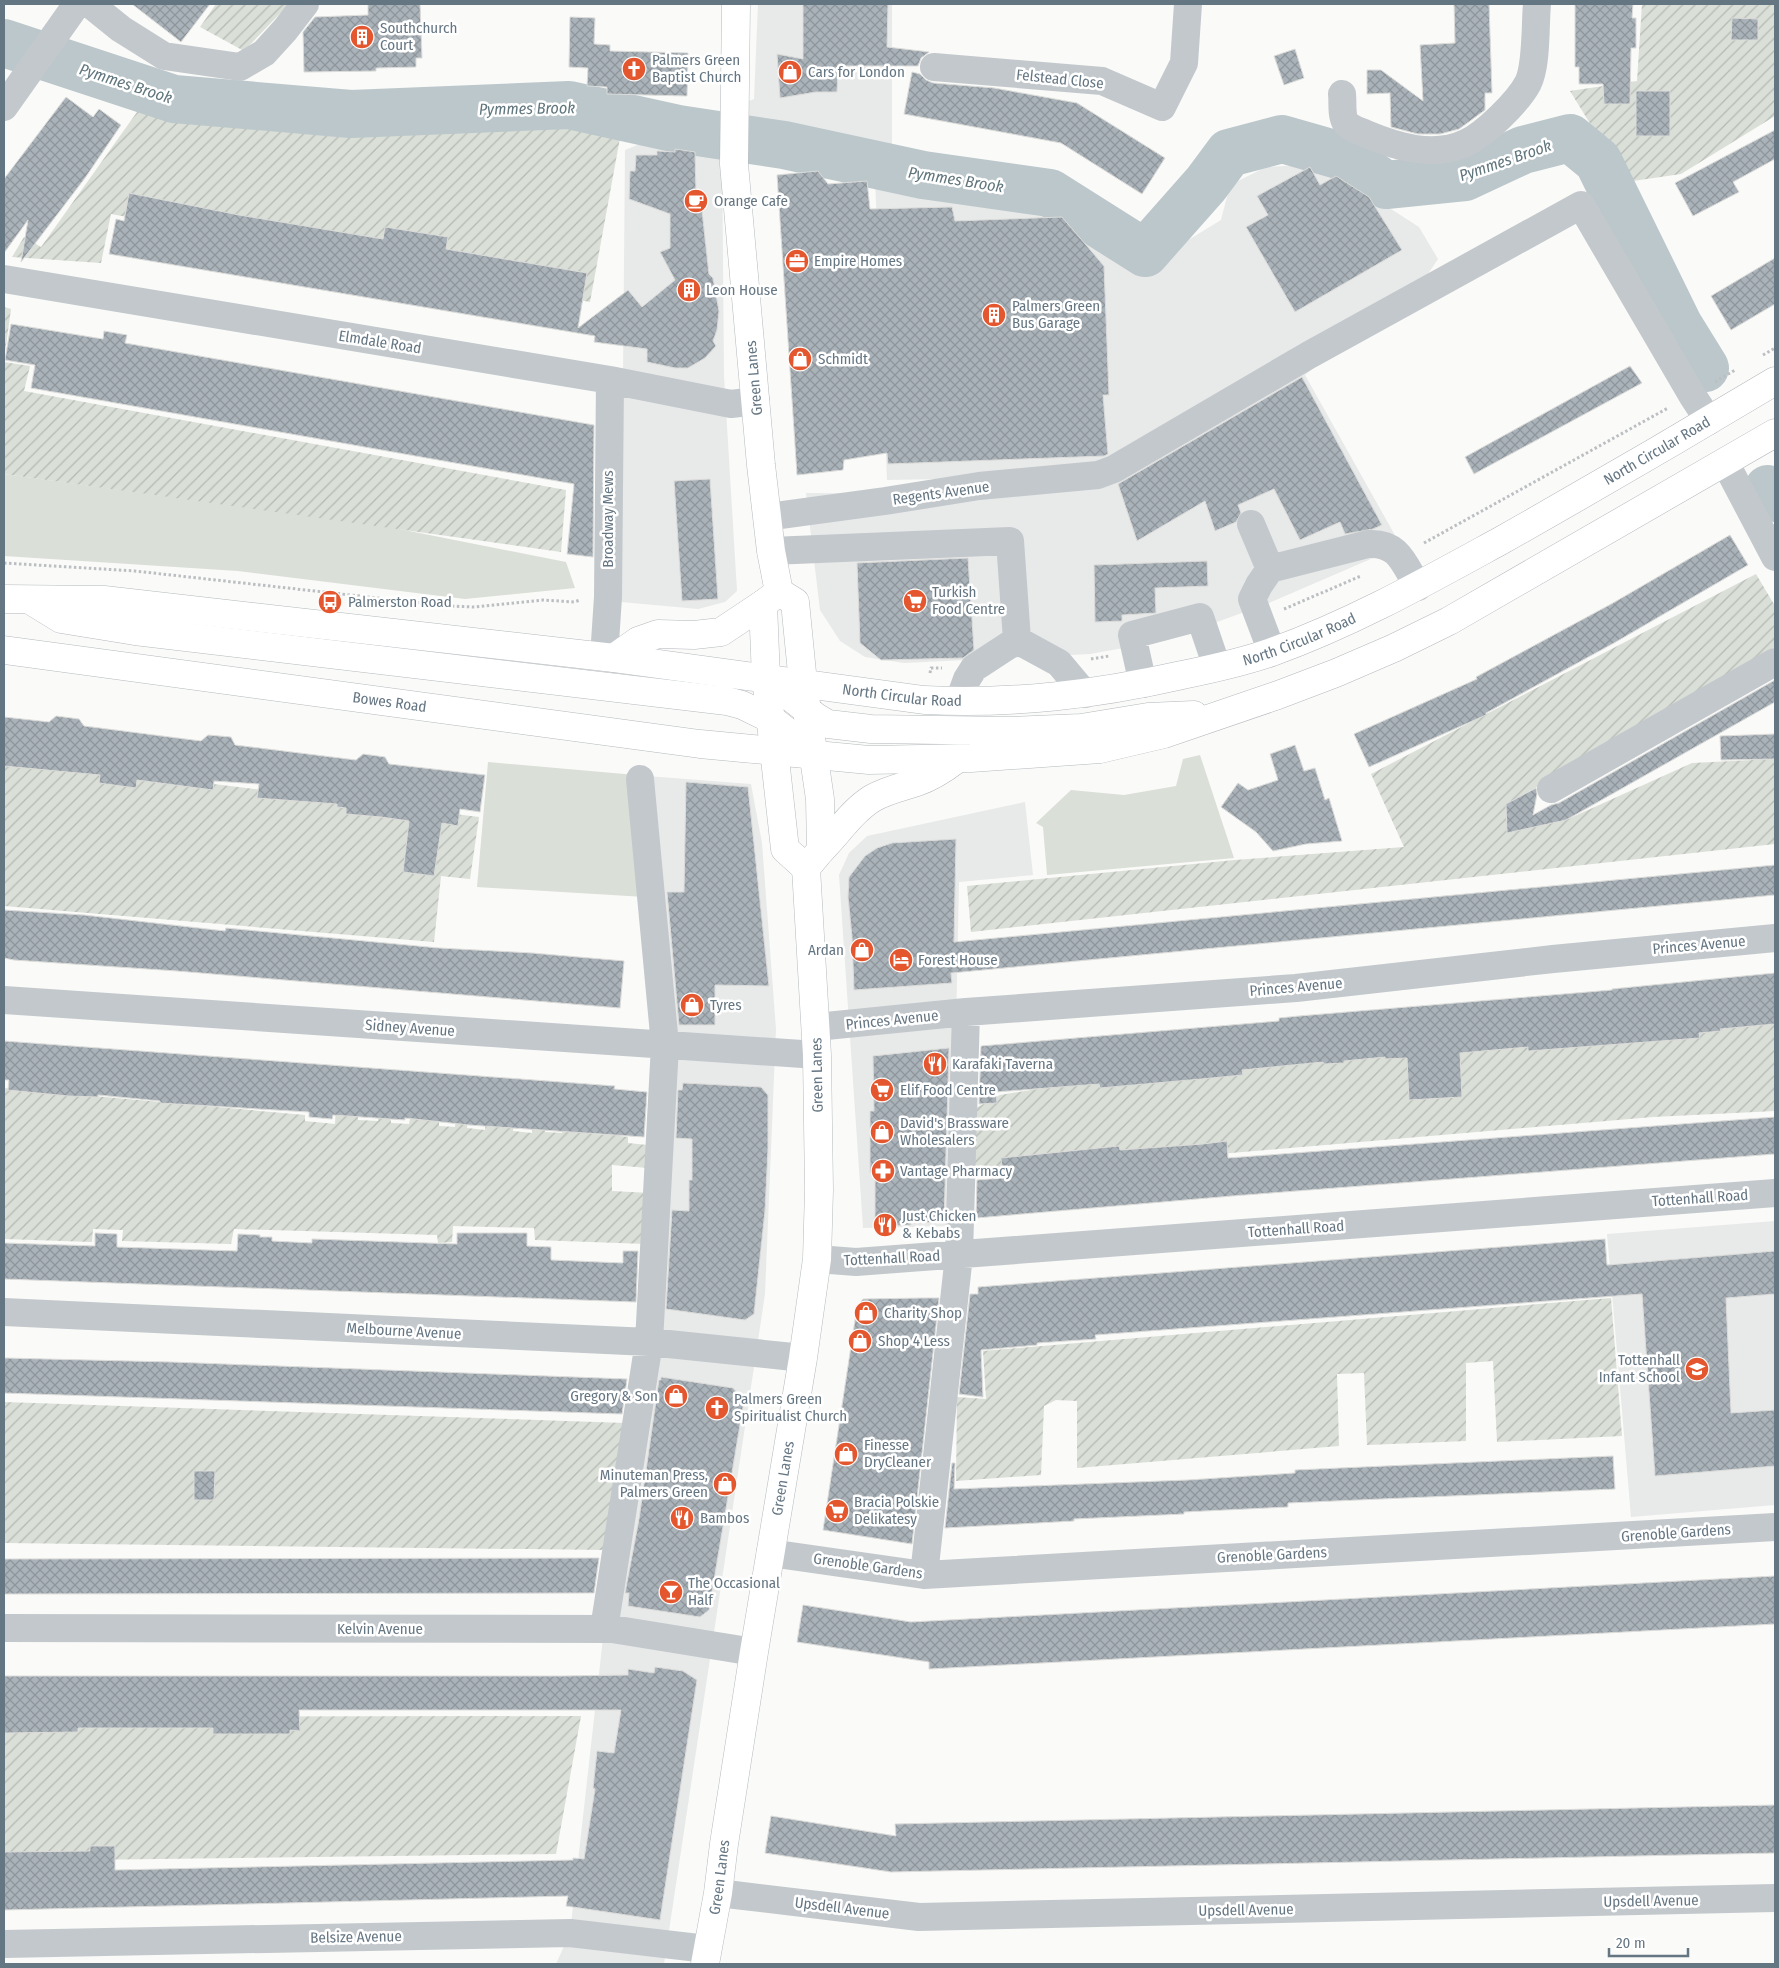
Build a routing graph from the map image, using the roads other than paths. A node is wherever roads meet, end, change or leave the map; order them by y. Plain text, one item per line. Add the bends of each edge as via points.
1 (77, 4) edge
2 (90, 4) edge
3 (304, 4) edge
4 (736, 4) edge
5 (1188, 4) edge
6 (1537, 4) edge
7 (934, 67) dead end
8 (1342, 94) dead end
9 (4, 106) edge
10 (4, 279) edge
11 (610, 380) junction
12 (1775, 381) edge
13 (756, 401) junction
14 (1709, 421) junction
15 (1775, 433) edge
16 (1725, 462) junction
17 (767, 517) junction
18 (1251, 524) dead end
19 (771, 551) junction
20 (1775, 558) edge
21 (1270, 569) junction
22 (1418, 587) junction
23 (771, 598) junction
24 (17, 599) edge
25 (1017, 640) junction
26 (4, 650) edge
27 (1272, 652) junction
28 (609, 657) junction
29 (1775, 662) edge
30 (1217, 667) junction
31 (766, 678) junction
32 (1143, 684) junction
33 (1085, 694) junction
34 (805, 696) junction
35 (959, 702) junction
36 (1218, 714) junction
37 (771, 719) junction
38 (775, 750) junction
39 (814, 754) junction
40 (958, 758) junction
41 (640, 779) dead end
42 (1551, 788) dead end
43 (814, 859) junction
44 (1775, 938) edge
45 (4, 1000) edge
46 (966, 1012) junction
47 (816, 1028) junction
48 (665, 1045) junction
49 (816, 1055) junction
50 (1775, 1193) edge
51 (959, 1255) junction
52 (816, 1259) junction
53 (4, 1312) edge
54 (649, 1342) junction
55 (803, 1358) junction
56 (1775, 1527) edge
57 (770, 1553) junction
58 (924, 1575) junction
59 (4, 1628) edge
60 (604, 1629) junction
61 (754, 1652) junction
62 (718, 1893) junction
63 (1775, 1898) edge
64 (4, 1944) edge
65 (706, 1956) edge

1 - 9 street
2 - 3 street via 164,56 240,67 264,53
4 - 13 main road, Green Lanes via 734,164
5 - 7 street, Felstead Close via 1184,63 1162,107 1102,82
6 - 8 street via 1532,70 1528,83 1500,116 1466,143 1429,149 1402,147 1346,123
10 - 11 street, Elmdale Road
11 - 13 street, Elmdale Road via 731,404
11 - 28 street, Broadway Mews
12 - 14 main road, North Circular Road
13 - 17 main road, Green Lanes
14 - 17 street, Regents Avenue via 1581,205 1309,355 1114,469 1098,475 979,486
14 - 22 main road, North Circular Road
15 - 16 main road
16 - 20 street
16 - 36 main road via 1434,629 1278,696
17 - 19 main road, Green Lanes
18 - 21 street
19 - 23 main road, Green Lanes
19 - 25 street via 1010,541
21 - 22 street via 1368,544 1391,550
21 - 27 street via 1252,599
22 - 27 main road, North Circular Road via 1361,616
23 - 28 main road via 721,632 658,634
23 - 31 main road, Green Lanes
23 - 34 main road, Green Lanes via 795,602
24 - 28 main road via 104,600
24 - 37 main road via 61,619 135,631 728,701
25 - 33 street via 1059,663
25 - 35 street via 974,668
26 - 38 main road, Bowes Road via 691,743
27 - 30 main road, North Circular Road
28 - 31 main road
29 - 42 street
30 - 32 main road, North Circular Road
30 - 32 street via 1200,617 1132,634
31 - 34 main road, North Circular Road
31 - 37 main road, Green Lanes
32 - 33 main road, North Circular Road
33 - 35 main road, North Circular Road
34 - 35 main road, North Circular Road
34 - 36 main road via 816,717 828,724 871,729 1080,728 1148,717
34 - 39 main road, Green Lanes
36 - 40 main road via 1164,734 1100,749
37 - 38 main road, Green Lanes
37 - 39 main road
38 - 39 main road
38 - 43 main road, Green Lanes via 785,849
39 - 40 main road via 869,760
39 - 43 main road, Green Lanes via 820,799
40 - 43 main road via 939,773 873,798
41 - 48 street
43 - 47 main road, Green Lanes
44 - 46 street, Princes Avenue via 1296,988
45 - 48 street, Sidney Avenue
46 - 47 street, Princes Avenue
46 - 51 street
47 - 49 main road, Green Lanes
48 - 49 street, Sidney Avenue
48 - 54 street
49 - 52 main road, Green Lanes via 819,1190
50 - 51 street, Tottenhall Road
51 - 52 street, Tottenhall Road via 856,1262
51 - 58 street
52 - 55 main road, Green Lanes
53 - 54 street, Melbourne Avenue
54 - 55 street, Melbourne Avenue
54 - 60 street
55 - 57 main road, Green Lanes
56 - 58 street, Grenoble Gardens
57 - 58 street, Grenoble Gardens
57 - 61 main road, Green Lanes
59 - 60 street, Kelvin Avenue
60 - 61 street, Kelvin Avenue
61 - 62 main road, Green Lanes
62 - 63 street, Upsdell Avenue via 918,1917
62 - 65 main road, Green Lanes
64 - 65 street, Belsize Avenue via 570,1933

